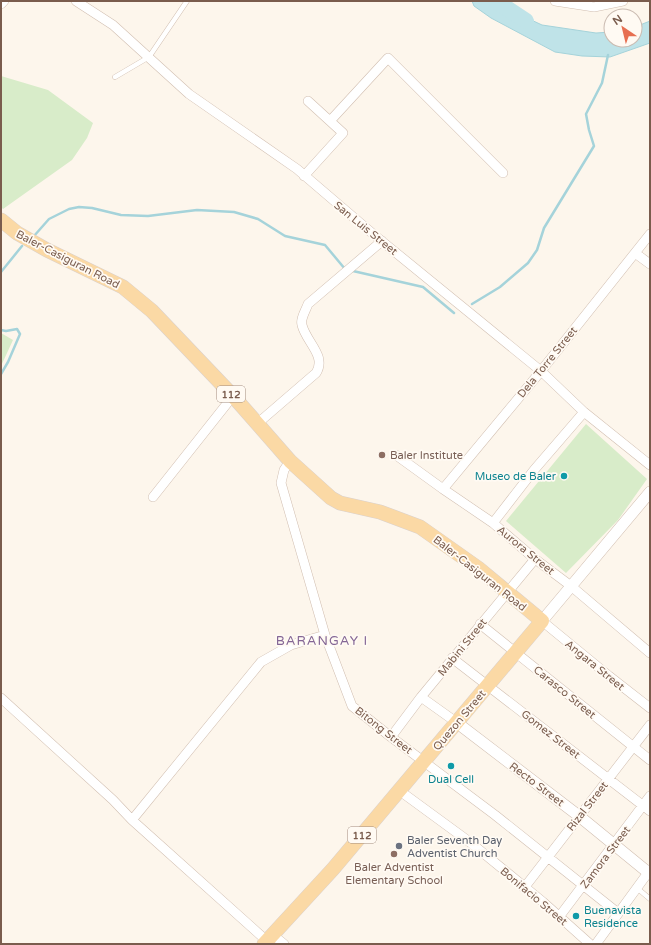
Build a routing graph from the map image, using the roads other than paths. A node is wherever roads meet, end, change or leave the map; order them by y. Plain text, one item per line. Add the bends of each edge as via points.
1 (4, 1) edge
2 (76, 1) edge
3 (186, 1) edge
4 (555, 1) edge
5 (623, 1) edge
6 (1, 4) edge
7 (149, 57) junction
8 (115, 77) dead end
9 (308, 101) dead end
10 (330, 121) junction
11 (504, 173) dead end
12 (304, 176) junction
13 (1, 220) edge
14 (650, 234) edge
15 (382, 241) junction
16 (634, 253) junction
17 (650, 264) edge
18 (541, 371) junction
19 (233, 396) junction
20 (584, 412) junction
21 (258, 423) junction
22 (396, 454) dead end
23 (290, 461) junction
24 (650, 465) edge
25 (443, 489) junction
26 (650, 492) edge
27 (153, 497) dead end
28 (492, 523) junction
29 (535, 559) junction
30 (571, 586) junction
31 (507, 592) junction
32 (542, 621) junction
33 (480, 624) junction
34 (325, 635) junction
35 (516, 652) junction
36 (650, 653) edge
37 (452, 658) junction
38 (487, 685) junction
39 (421, 696) junction
40 (1, 698) edge
41 (650, 708) edge
42 (456, 722) junction
43 (650, 725) edge
44 (391, 736) junction
45 (633, 747) junction
46 (650, 760) edge
47 (424, 761) junction
48 (608, 779) junction
49 (400, 791) junction
50 (650, 796) edge
51 (646, 808) edge
52 (579, 816) junction
53 (132, 820) junction
54 (614, 844) junction
55 (548, 857) junction
56 (649, 873) edge
57 (584, 885) junction
58 (524, 888) junction
59 (637, 888) junction
60 (650, 899) edge
61 (618, 914) junction
62 (559, 917) junction
63 (268, 940) edge
64 (284, 944) edge
65 (590, 944) edge
66 (596, 944) edge

1 - 6 street
2 - 7 street, San Luis Street via 113,25
3 - 7 lane
4 - 5 street via 594,7
7 - 8 lane
7 - 12 street, San Luis Street via 189,94
9 - 10 street
10 - 11 street via 388,58
10 - 12 street via 343,133
12 - 15 street, San Luis Street
13 - 19 main road, Baler-Casiguran Road / 112 via 23,237 123,287 152,311
14 - 16 street, Dela Torre Street
15 - 18 street, San Luis Street
15 - 21 street via 308,304 302,325 320,360 320,367
16 - 17 street
16 - 18 street, Dela Torre Street
18 - 20 street, San Luis Street
18 - 25 street, Dela Torre Street
19 - 21 main road, Baler-Casiguran Road / 112
19 - 27 street
20 - 24 street, San Luis Street
20 - 28 street
21 - 23 main road, Baler-Casiguran Road / 112
22 - 25 street, Aurora Street
23 - 31 main road, Baler-Casiguran Road / 112 via 340,503 380,512 420,527 473,564
23 - 34 street, Bitong Street via 284,470 281,483
25 - 28 street, Aurora Street
26 - 30 street, Quezon Street
28 - 29 street, Aurora Street
29 - 30 street, Aurora Street
29 - 31 street, Mabini Street
30 - 32 street, Quezon Street
30 - 36 street, Aurora Street
31 - 32 main road, Baler-Casiguran Road / 112
31 - 33 street, Mabini Street
32 - 35 main road, Quezon Street / 112
32 - 41 street, Angara Street
33 - 35 street, Carasco Street
33 - 37 street, Mabini Street
34 - 44 street, Bitong Street via 352,706
34 - 53 street via 291,645 261,662
35 - 38 main road, Quezon Street / 112
35 - 45 street, Carasco Street
37 - 38 street, Gomez Street
37 - 39 street, Mabini Street
38 - 42 main road, Quezon Street / 112
38 - 48 street, Gomez Street
39 - 42 street, Recto Street
39 - 44 street, Mabini Street
40 - 53 street
42 - 47 main road, Quezon Street / 112
42 - 52 street, Recto Street
43 - 45 street, Rizal Street
44 - 47 street, Bitong Street
45 - 46 street, Carasco Street
45 - 48 street, Rizal Street
47 - 49 main road, Quezon Street / 112
47 - 55 street, Bitong Street
48 - 51 street, Gomez Street
48 - 52 street, Rizal Street
49 - 58 street, Bonifacio Street via 471,844
49 - 63 main road, Quezon Street / 112
50 - 51 street, Zamora Street
51 - 54 street, Zamora Street
52 - 54 street, Recto Street
52 - 55 street, Rizal Street
53 - 63 street
54 - 56 street, Recto Street
54 - 57 street, Zamora Street
55 - 57 street, Bitong Street
55 - 58 street, Rizal Street
56 - 59 street
57 - 61 street, Bitong Street
57 - 62 street, Zamora Street
58 - 62 street, Bonifacio Street
59 - 60 lane
59 - 61 street
61 - 66 street
62 - 65 street, Bonifacio Street
63 - 64 street

